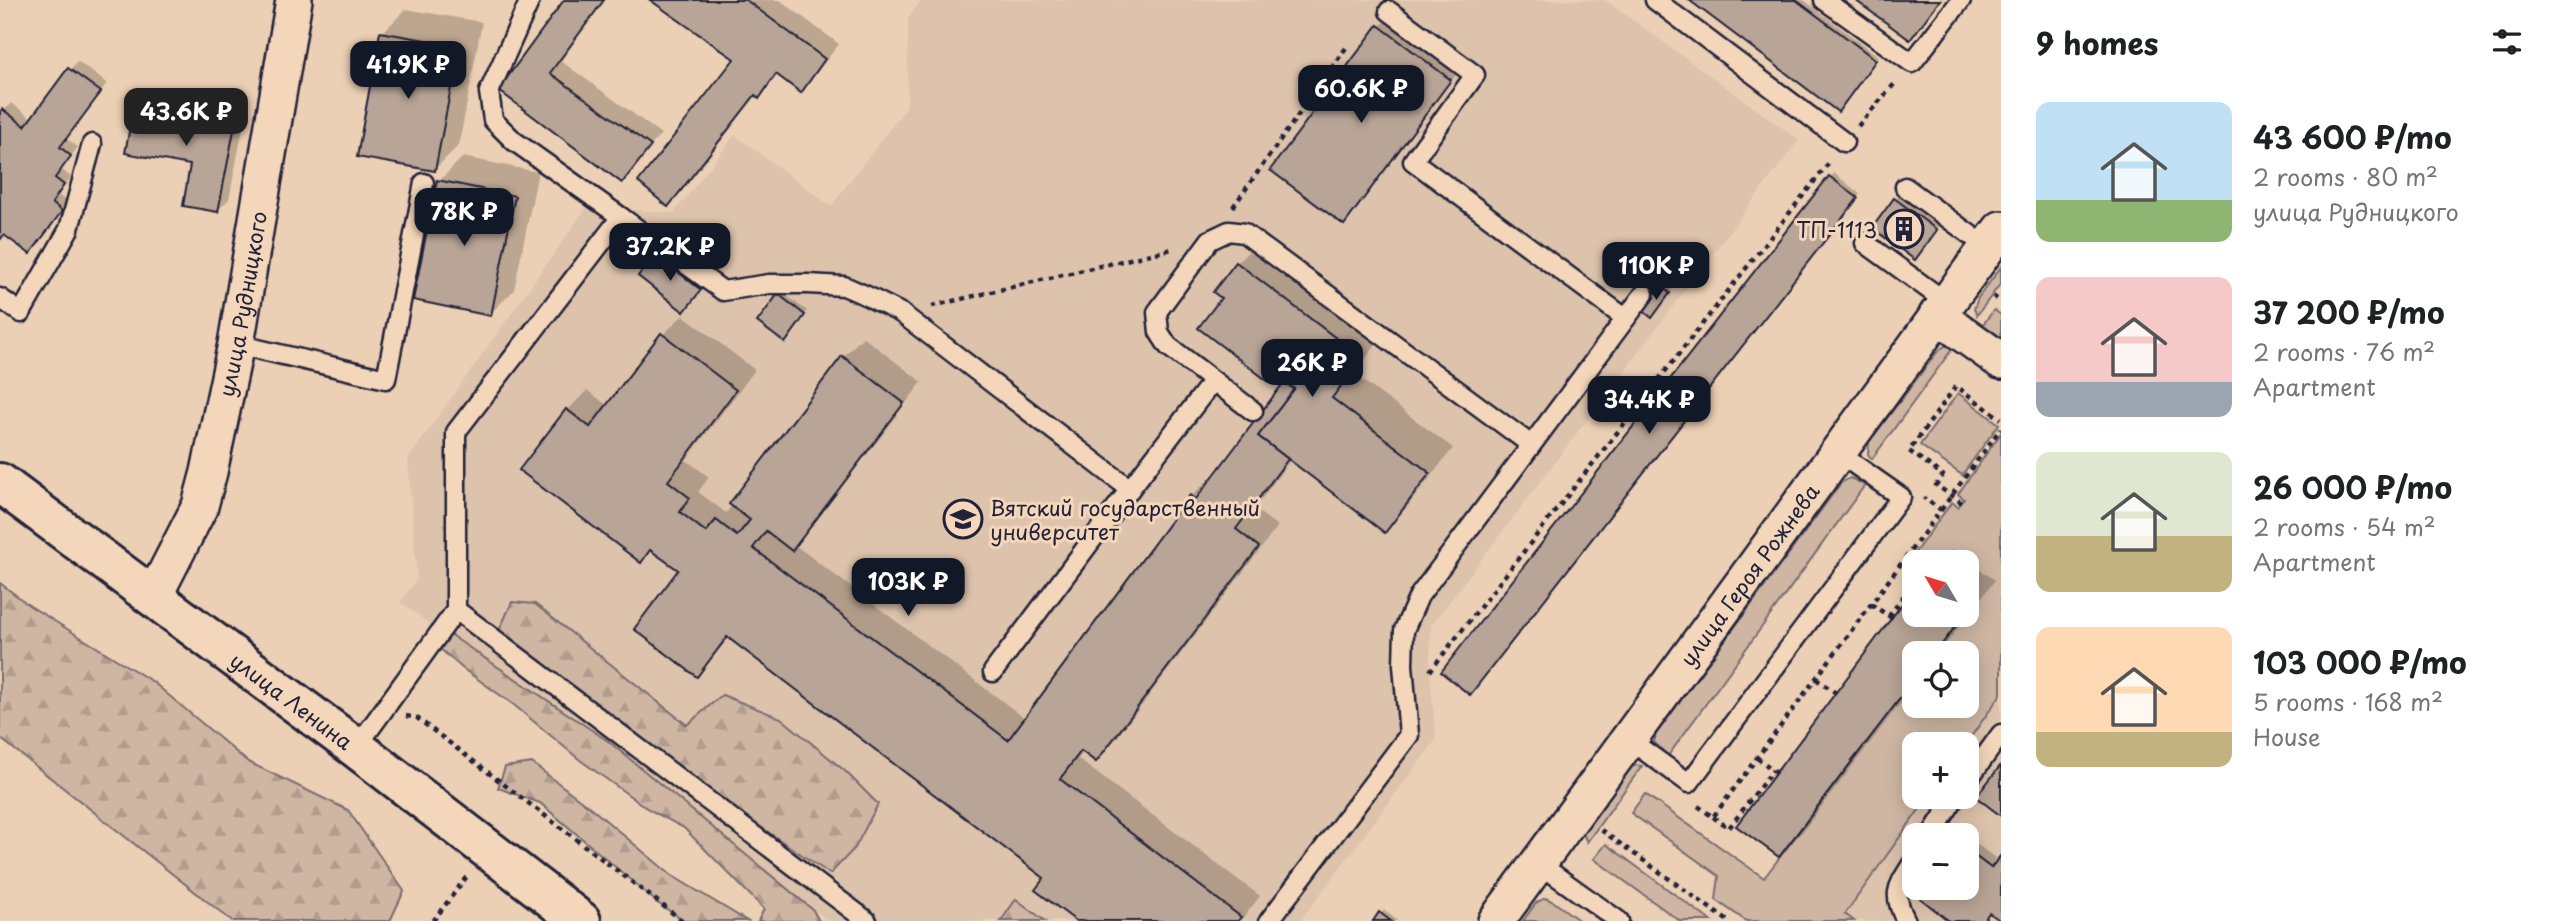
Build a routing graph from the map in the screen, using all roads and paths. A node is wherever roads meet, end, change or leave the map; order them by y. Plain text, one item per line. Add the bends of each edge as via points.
1 (295, 0) edge
2 (530, 0) edge
3 (1654, 0) edge
4 (1824, 0) edge
5 (1961, 0) edge
6 (1388, 11) dead end
7 (1348, 45) dead end
8 (1912, 63) junction
9 (1844, 142) junction
10 (92, 144) dead end
11 (424, 183) dead end
12 (1905, 187) dead end
13 (621, 217) junction
14 (1994, 238) edge
15 (1210, 240) junction
16 (1865, 243) dead end
17 (1644, 294) dead end
18 (1992, 295) dead end
19 (0, 298) edge
20 (2001, 302) edge
21 (1941, 309) junction
22 (901, 313) junction
23 (1625, 318) junction
24 (236, 344) junction
25 (2001, 361) edge
26 (1213, 381) junction
27 (1253, 411) dead end
28 (2001, 419) edge
29 (2001, 428) edge
30 (1530, 444) junction
31 (1837, 452) junction
32 (0, 483) edge
33 (1130, 489) junction
34 (1952, 496) junction
35 (1962, 503) dead end
36 (1941, 510) dead end
37 (153, 598) junction
38 (1902, 600) edge
39 (1871, 604) dead end
40 (456, 610) junction
41 (1430, 671) dead end
42 (993, 672) dead end
43 (1816, 679) dead end
44 (1836, 693) dead end
45 (383, 713) junction
46 (2001, 734) edge
47 (1628, 739) junction
48 (356, 748) junction
49 (1756, 758) dead end
50 (1979, 764) edge
51 (1713, 817) dead end
52 (1601, 830) dead end
53 (488, 849) junction
54 (1538, 863) junction
55 (1902, 881) edge
56 (433, 921) edge
57 (581, 921) edge
58 (683, 921) edge
59 (867, 921) edge
60 (1269, 921) edge
61 (1496, 921) edge
62 (1619, 921) edge
63 (1728, 921) edge
64 (1906, 921) edge

1 - 24 street, улица Рудницкого
2 - 13 lane via 489,92 493,120 514,141
3 - 9 lane
4 - 8 lane
5 - 8 lane
6 - 23 lane via 1475,75 1413,161
7 - 15 path
8 - 9 path
9 - 41 path
10 - 19 lane via 69,229 21,313
11 - 24 lane via 386,379
12 - 14 lane
13 - 22 lane via 723,291 769,284 844,286
13 - 40 lane via 456,432
14 - 21 street, улица Героя Рожнева
15 - 22 path
15 - 26 lane via 1157,312 1159,332 1168,346
15 - 30 lane via 1228,232 1244,233
16 - 21 lane
17 - 23 lane
18 - 20 path
21 - 25 street
21 - 31 street, улица Героя Рожнева
22 - 33 lane
23 - 30 lane
24 - 37 street, улица Рудницкого via 200,506
26 - 27 lane
26 - 33 lane
28 - 34 path via 1956,386 1909,451 1943,475 1936,485
29 - 34 path
30 - 60 lane via 1419,596 1404,630 1402,665 1409,735
31 - 47 street, улица Героя Рожнева
31 - 47 lane via 1900,497 1689,783
32 - 37 main road, улица Ленина
33 - 42 lane
34 - 35 path
34 - 36 path
37 - 48 main road, улица Ленина
38 - 39 path via 1890,617
40 - 45 lane
40 - 59 lane
43 - 44 path
45 - 48 lane
45 - 58 path via 417,718
46 - 50 lane
47 - 54 street, улица Героя Рожнева
48 - 53 main road, улица Ленина
49 - 51 path via 1774,771 1729,828
52 - 63 path
53 - 56 path
53 - 57 main road, улица Ленина
54 - 61 street, улица Героя Рожнева
54 - 62 lane
55 - 64 lane via 1896,891

